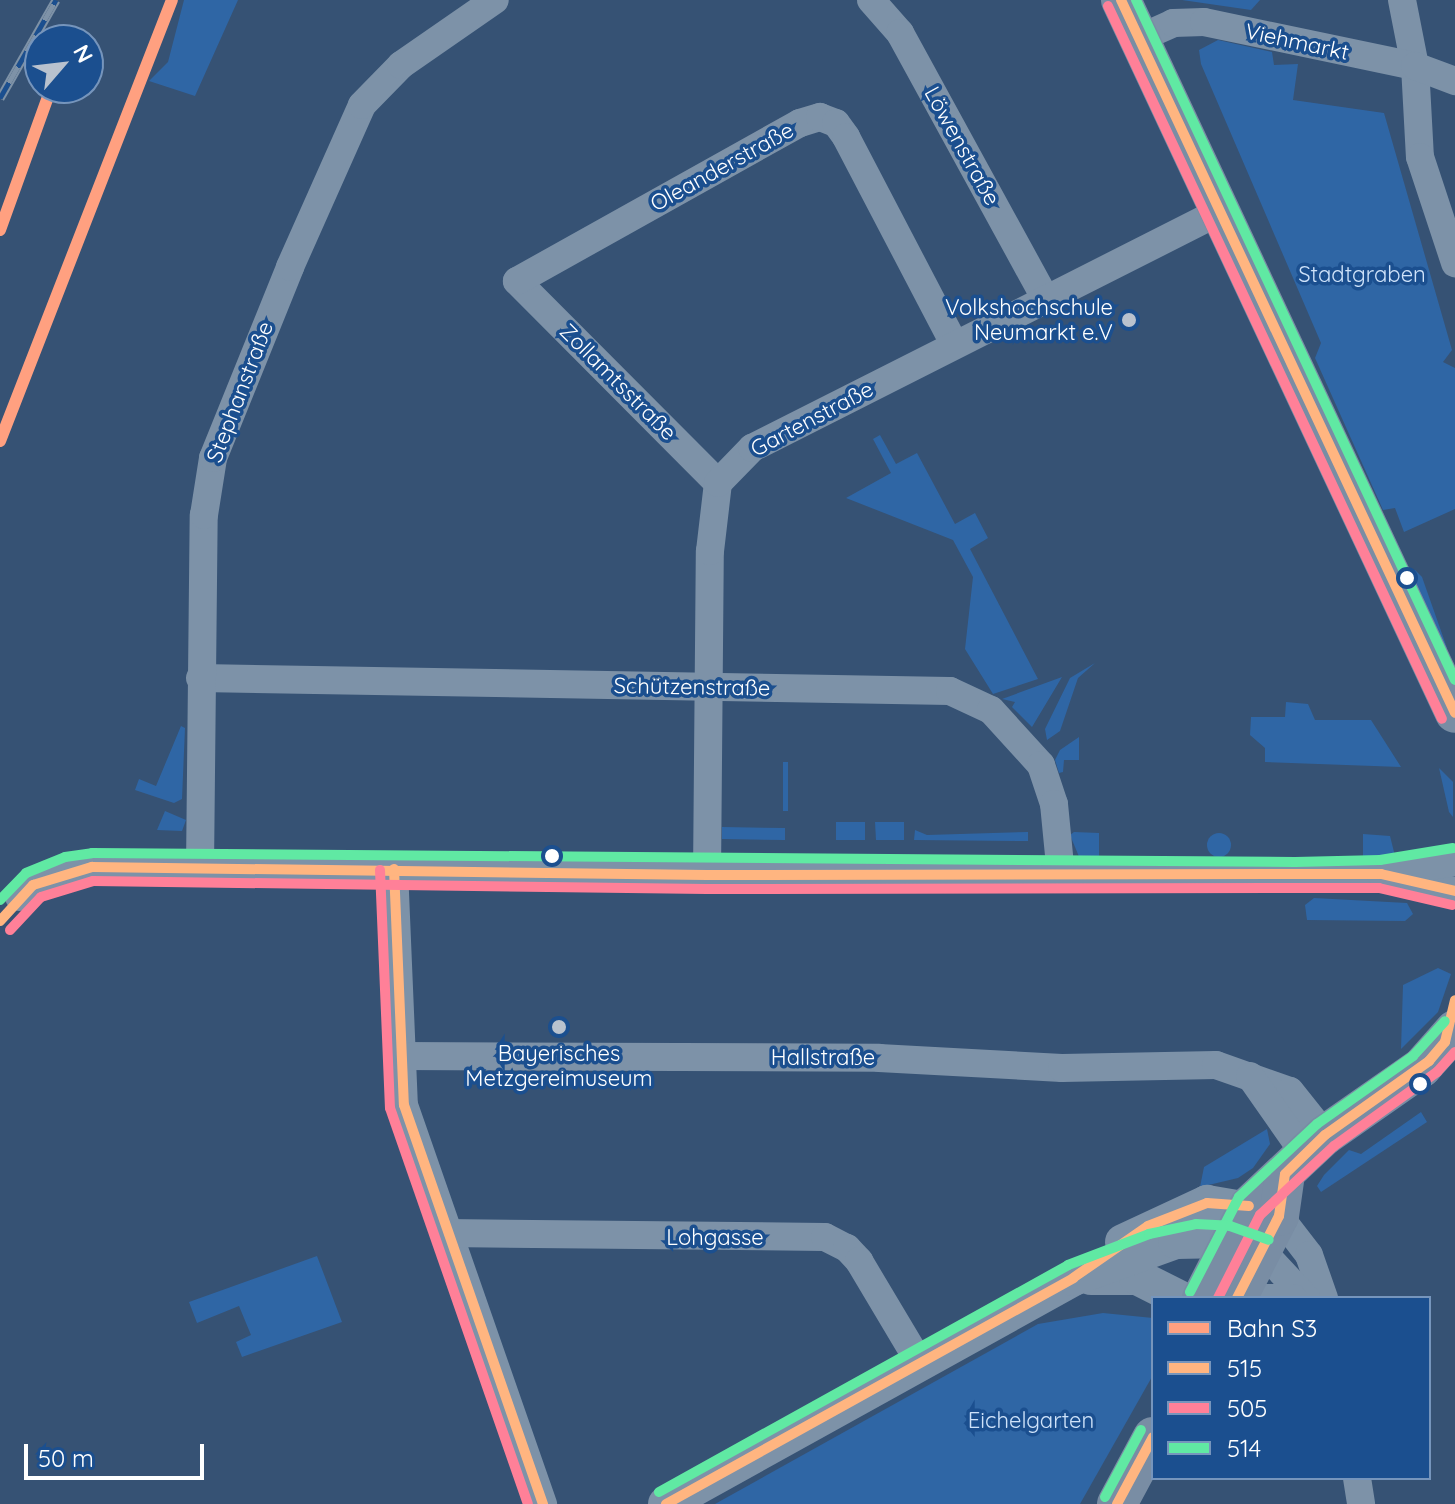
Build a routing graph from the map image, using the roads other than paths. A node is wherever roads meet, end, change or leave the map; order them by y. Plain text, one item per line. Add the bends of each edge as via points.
1 (495, 0) edge
2 (871, 0) edge
3 (1121, 0) edge
4 (1402, 0) edge
5 (1140, 38) junction
6 (1415, 66) junction
7 (1455, 81) edge
8 (1223, 210) junction
9 (1455, 263) edge
10 (517, 281) joint
11 (1045, 298) junction
12 (954, 344) junction
13 (718, 483) junction
14 (200, 678) junction
15 (709, 689) junction
16 (1455, 713) edge
17 (1455, 862) edge
18 (200, 868) junction
19 (394, 869) junction
20 (1381, 874) junction
21 (707, 875) junction
22 (1061, 875) junction
23 (1455, 891) edge
24 (19, 897) dead end
25 (1455, 1000) edge
26 (1450, 1036) edge
27 (399, 1056) junction
28 (1305, 1154) junction
29 (1264, 1211) junction
30 (446, 1233) junction
31 (1246, 1246) junction
32 (1073, 1278) junction
33 (1175, 1296) edge
34 (1204, 1296) edge
35 (1237, 1296) edge
36 (1304, 1296) edge
37 (1323, 1296) edge
38 (918, 1360) junction
39 (1151, 1441) edge
40 (1357, 1480) edge
41 (543, 1504) edge
42 (666, 1504) edge
43 (1117, 1504) edge
44 (1361, 1504) edge

1 - 14 street, Stephanstraße via 382,82 343,142 208,475
2 - 11 street, Löwenstraße via 912,53
3 - 5 main road
4 - 6 street
5 - 6 street, Viehmarkt via 1173,23 1204,22
5 - 8 main road
6 - 7 street, Viehmarkt
6 - 9 street via 1420,157
8 - 11 street, Gartenstraße
8 - 16 main road
10 - 12 street, Oleanderstraße via 820,117 836,123 846,137
10 - 13 street, Zollamtsstraße
11 - 12 street, Gartenstraße
12 - 13 street, Gartenstraße via 752,448
13 - 15 street via 710,551
14 - 15 street, Schützenstraße
14 - 18 street, Stephanstraße
15 - 21 street
15 - 22 street, Schützenstraße via 929,689 981,702 1041,765 1054,804
17 - 20 street
18 - 19 street
18 - 24 street via 80,868 45,879
19 - 21 street
19 - 27 street
20 - 22 street
20 - 23 street
21 - 22 street
25 - 26 main road
26 - 28 main road via 1413,1074
27 - 28 street, Hallstraße via 879,1058 1062,1068 1216,1065 1247,1073
27 - 30 street via 404,1105
28 - 29 main road
29 - 31 main road
29 - 32 street via 1207,1203 1175,1213
29 - 37 street via 1309,1255
30 - 38 street, Lohgasse via 825,1237 859,1261
30 - 41 street
31 - 32 street via 1165,1244
31 - 34 main road
31 - 35 main road
31 - 36 street
32 - 33 street via 1137,1277
32 - 38 street
38 - 42 street
39 - 43 main road
40 - 44 street

